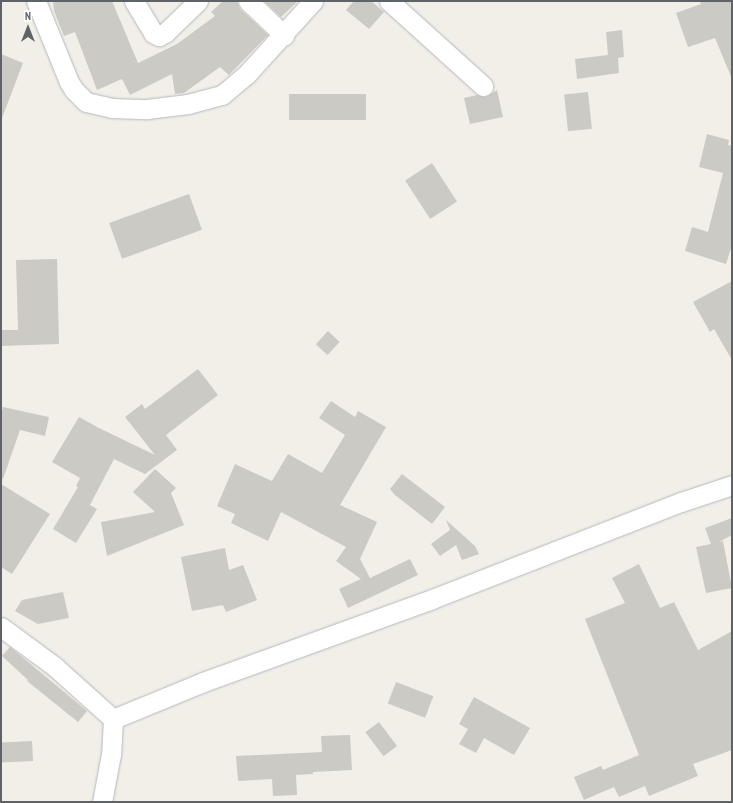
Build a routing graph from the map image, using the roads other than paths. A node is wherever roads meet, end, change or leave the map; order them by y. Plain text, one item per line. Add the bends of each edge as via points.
1 (36, 1) edge
2 (134, 1) edge
3 (198, 1) edge
4 (248, 1) edge
5 (313, 1) edge
6 (390, 1) edge
7 (284, 35) junction
8 (483, 86) dead end
9 (732, 485) edge
10 (1, 627) edge
11 (113, 719) junction
12 (102, 802) edge

1 - 7 street via 74,90 86,102 111,108 147,109 188,104 222,94 246,75
2 - 3 street via 153,33 159,36
4 - 7 street
5 - 7 street
6 - 8 street
9 - 11 street via 681,502 432,599 203,682
10 - 11 street via 54,666
11 - 12 street via 111,754

